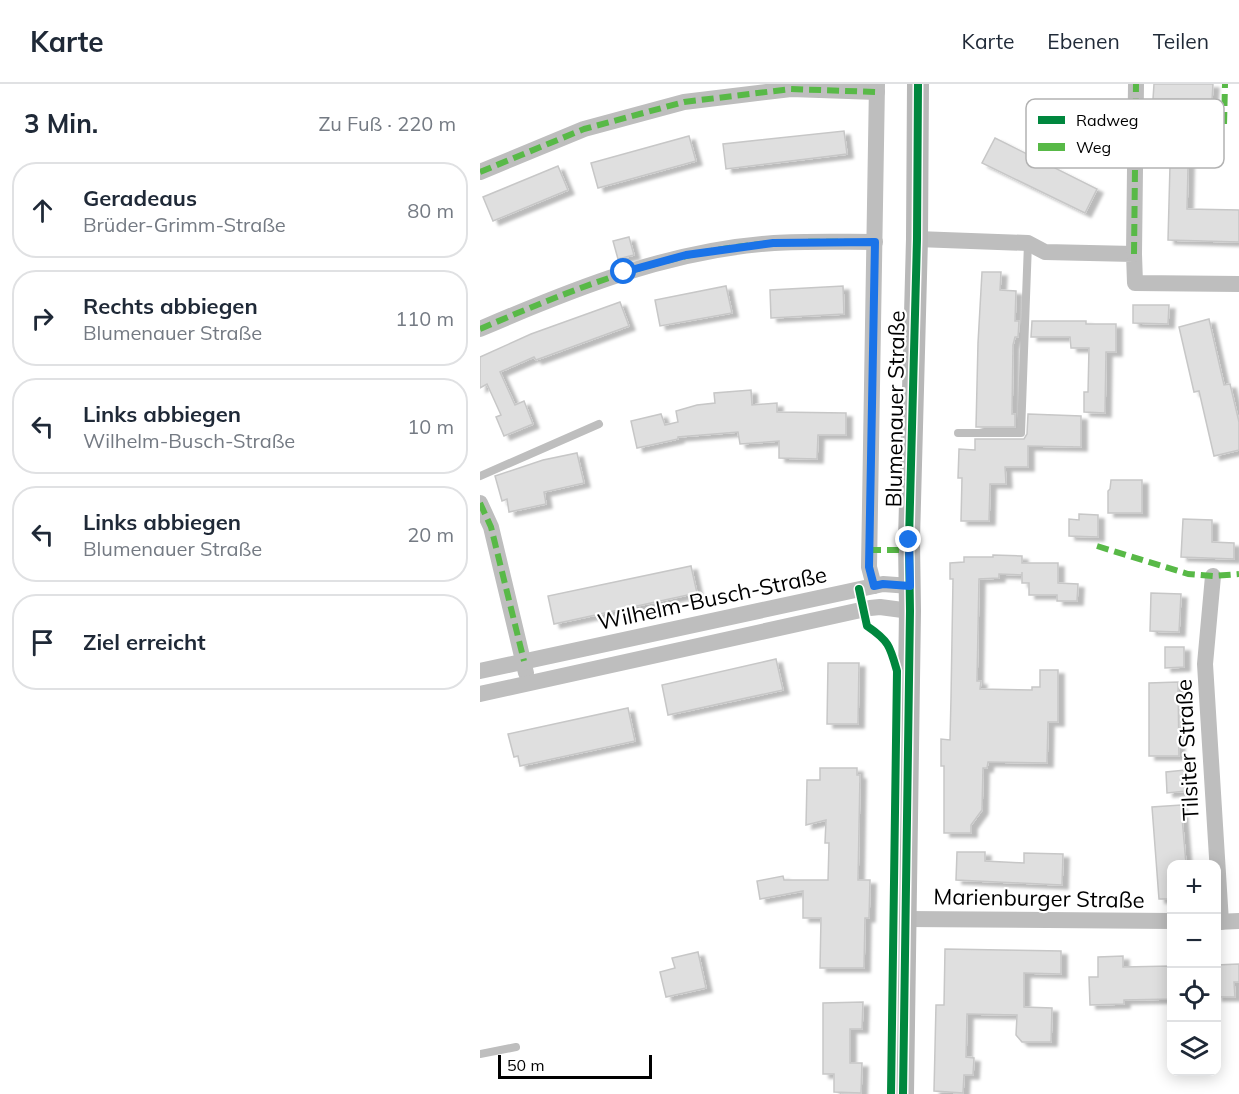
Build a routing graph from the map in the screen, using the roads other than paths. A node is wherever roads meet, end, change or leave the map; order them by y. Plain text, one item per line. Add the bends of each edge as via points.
1 (918, 84) edge
2 (1136, 84) edge
3 (877, 88) edge
4 (1136, 99) edge
5 (1135, 168) edge
6 (480, 172) edge
7 (917, 239) junction
8 (875, 242) junction
9 (1028, 243) junction
10 (1134, 254) junction
11 (1239, 284) edge
12 (480, 329) edge
13 (599, 423) dead end
14 (958, 433) dead end
15 (480, 476) edge
16 (480, 503) edge
17 (1213, 576) dead end
18 (874, 586) junction
19 (910, 586) junction
20 (910, 611) junction
21 (524, 661) junction
22 (480, 671) edge
23 (527, 684) junction
24 (480, 694) edge
25 (1219, 914) edge
26 (906, 919) junction
27 (1167, 921) edge
28 (1239, 921) edge
29 (1221, 922) edge
30 (516, 1047) dead end
31 (480, 1054) edge
32 (903, 1094) edge

1 - 7 street, Blumenauer Straße
2 - 4 street
3 - 6 street via 791,89 684,102 584,129
3 - 8 street, Blumenauer Straße
5 - 10 street
7 - 9 street
7 - 19 street, Blumenauer Straße
8 - 12 street via 773,243 686,255 562,293
8 - 18 street, Blumenauer Straße via 869,558
9 - 10 street via 1045,252
9 - 14 lane via 1021,434
10 - 11 street via 1135,283
13 - 15 lane
16 - 21 street via 491,528
17 - 25 street, Tilsiter Straße via 1205,664
18 - 19 street, Wilhelm-Busch-Straße
18 - 21 street, Wilhelm-Busch-Straße
19 - 20 street, Blumenauer Straße
20 - 23 street, Wilhelm-Busch-Straße via 870,608
20 - 26 street, Blumenauer Straße
21 - 22 street, Wilhelm-Busch-Straße
21 - 23 street
23 - 24 street, Wilhelm-Busch-Straße
26 - 27 street, Marienburger Straße
26 - 32 street, Blumenauer Straße
28 - 29 street
30 - 31 lane

